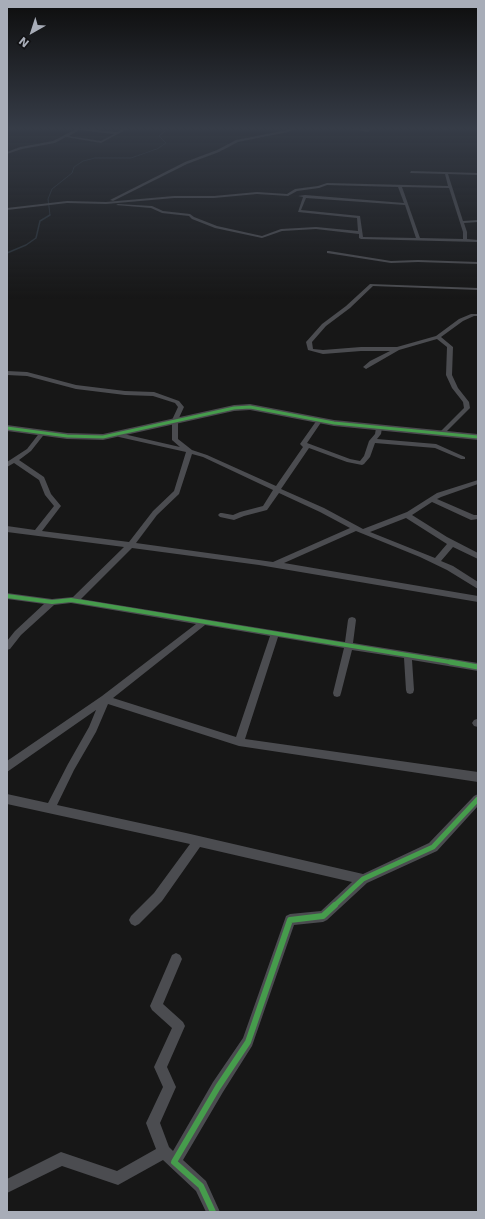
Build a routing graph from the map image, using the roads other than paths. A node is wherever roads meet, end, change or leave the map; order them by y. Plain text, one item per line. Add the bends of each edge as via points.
1 (142, 185) edge
2 (325, 185) edge
3 (359, 185) edge
4 (400, 186) junction
5 (451, 187) joint
6 (288, 195) junction
7 (305, 196) junction
8 (106, 203) junction
9 (406, 204) junction
10 (7, 209) edge
11 (478, 221) edge
12 (462, 222) junction
13 (360, 233) junction
14 (418, 240) junction
15 (465, 240) junction
16 (478, 241) edge
17 (328, 252) dead end
18 (478, 263) edge
19 (478, 289) edge
20 (478, 315) edge
21 (438, 337) junction
22 (397, 349) junction
23 (366, 367) dead end
24 (7, 373) edge
25 (175, 420) junction
26 (319, 421) junction
27 (7, 428) edge
28 (379, 428) junction
29 (43, 432) junction
30 (441, 434) junction
31 (119, 435) junction
32 (478, 437) edge
33 (372, 441) junction
34 (307, 445) junction
35 (190, 451) junction
36 (463, 458) dead end
37 (14, 460) junction
38 (7, 465) edge
39 (478, 482) edge
40 (278, 489) junction
41 (431, 499) junction
42 (222, 514) dead end
43 (407, 515) junction
44 (478, 517) edge
45 (7, 528) edge
46 (359, 530) junction
47 (37, 533) junction
48 (452, 543) junction
49 (131, 545) junction
50 (478, 556) edge
51 (436, 562) junction
52 (274, 564) junction
53 (478, 586) edge
54 (7, 596) edge
55 (478, 599) edge
56 (75, 600) junction
57 (52, 602) junction
58 (352, 620) dead end
59 (204, 622) junction
60 (276, 634) junction
61 (348, 646) junction
62 (7, 647) edge
63 (408, 656) junction
64 (478, 667) edge
65 (410, 690) dead end
66 (337, 693) dead end
67 (104, 699) junction
68 (239, 742) junction
69 (7, 767) edge
70 (478, 777) edge
71 (478, 799) edge
72 (7, 800) edge
73 (50, 809) junction
74 (198, 841) junction
75 (364, 878) junction
76 (135, 920) dead end
77 (176, 959) dead end
78 (164, 1152) junction
79 (174, 1162) junction
80 (7, 1186) edge
81 (213, 1212) edge

1 - 8 street
2 - 6 street via 296,190
3 - 4 street
4 - 5 street
4 - 9 street
5 - 12 street
6 - 7 street
6 - 8 street via 258,193
7 - 9 street
7 - 13 street via 299,211 360,217
8 - 10 street via 67,202
8 - 13 street via 152,207 162,212 190,215 216,227 262,237 281,230 316,228
9 - 14 street
11 - 12 street
12 - 15 street
13 - 14 street via 361,238
14 - 15 street
15 - 16 street
17 - 18 street via 391,262
19 - 22 street via 372,285 324,325 309,342 311,350 323,352 361,348
20 - 21 street via 468,316 454,323
21 - 22 street
21 - 30 street via 450,347 448,375 466,402 467,408
22 - 23 street
24 - 25 street via 27,374 76,387 154,394 178,402 181,407
25 - 26 street via 250,407
25 - 31 street
25 - 35 street via 175,440
26 - 28 street
26 - 34 street via 303,444
27 - 29 street
28 - 30 street
28 - 33 street
29 - 31 street via 81,437
29 - 37 street via 29,450
30 - 32 street
31 - 35 street
33 - 34 street via 367,457 362,463 349,461
33 - 36 street via 436,446
34 - 40 street
35 - 40 street
35 - 49 street via 176,492 155,513
37 - 38 street
37 - 47 street via 42,478 48,495 58,506
39 - 41 street
40 - 42 street via 265,508 234,518
40 - 46 street
41 - 43 street
41 - 44 street via 473,518
43 - 46 street
43 - 48 street
45 - 47 street
46 - 51 street
46 - 52 street
47 - 49 street
48 - 50 street
48 - 51 street
49 - 52 street
49 - 56 street
51 - 53 street
52 - 55 street
54 - 57 street
56 - 57 street
56 - 59 street
57 - 62 street via 18,633
58 - 61 street
59 - 60 street
59 - 67 street
60 - 61 street
60 - 68 street
61 - 63 street
61 - 66 street
63 - 64 street
63 - 65 street
67 - 68 street
67 - 69 street
67 - 73 street via 93,729
68 - 70 street
71 - 75 street via 433,847
72 - 73 street
73 - 74 street
74 - 75 street
74 - 76 street via 158,897
75 - 79 street via 323,916 290,920 248,1042
77 - 78 street via 156,1006 179,1026 160,1066 170,1087 153,1123
78 - 79 street
78 - 80 street via 118,1178 61,1159
79 - 81 street via 201,1186

